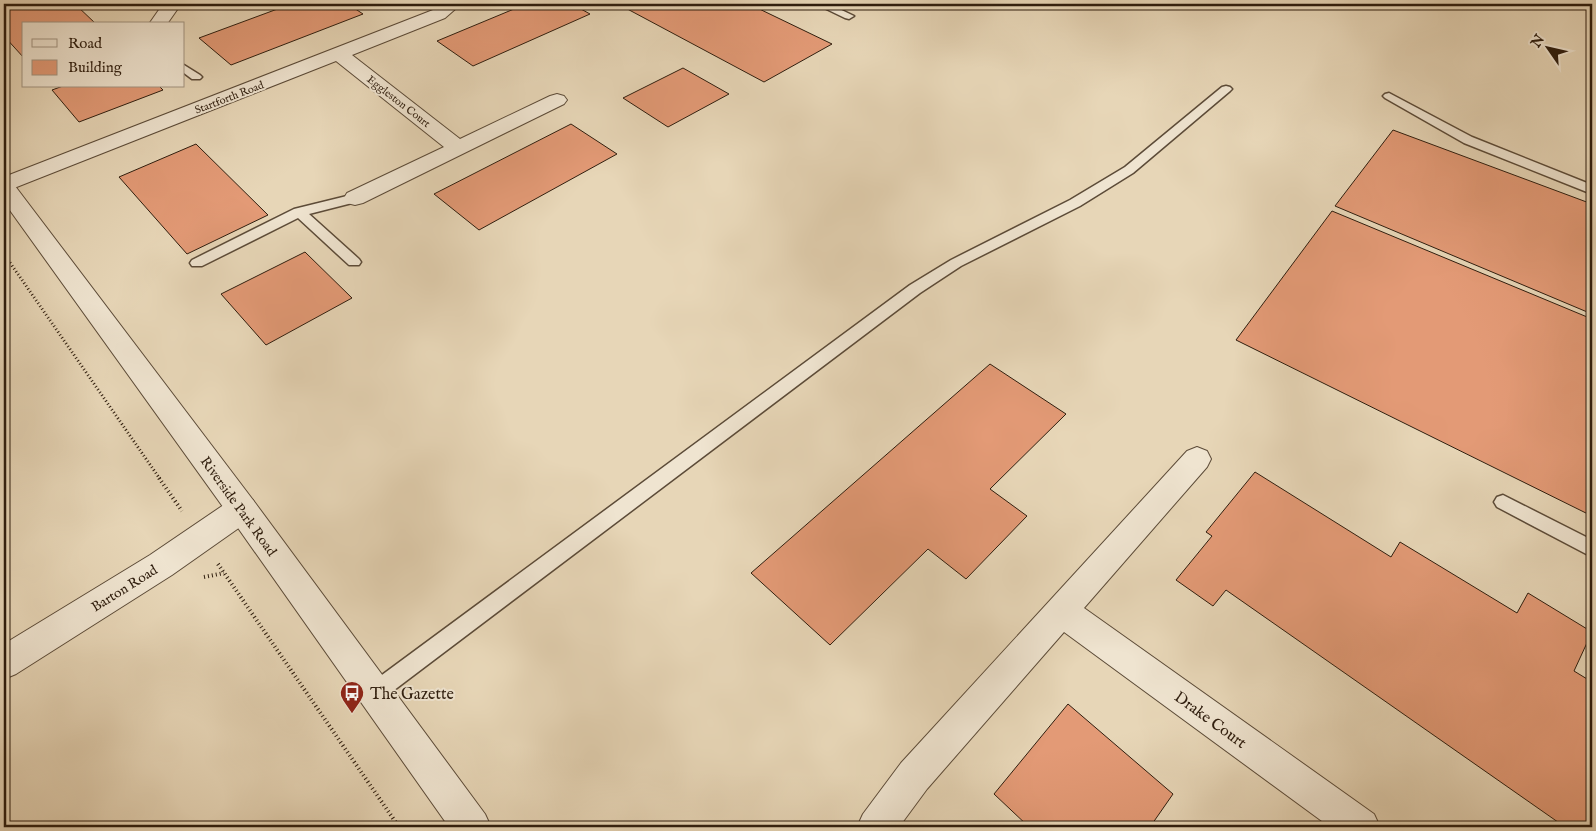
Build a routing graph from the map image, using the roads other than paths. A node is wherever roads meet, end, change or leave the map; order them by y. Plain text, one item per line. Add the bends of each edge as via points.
1 (172, 4) edge
2 (452, 4) edge
3 (821, 4) edge
4 (849, 16) dead end
5 (159, 22) edge
6 (339, 54) junction
7 (185, 69) edge
8 (196, 77) dead end
9 (1226, 89) dead end
10 (1389, 96) dead end
11 (557, 100) dead end
12 (459, 148) junction
13 (4, 186) edge
14 (1592, 190) edge
15 (355, 198) joint
16 (299, 212) junction
17 (354, 262) dead end
18 (197, 263) dead end
19 (1197, 460) dead end
20 (1503, 502) dead end
21 (242, 509) junction
22 (1592, 549) edge
23 (1062, 611) junction
24 (4, 663) edge
25 (374, 693) junction
26 (472, 827) edge
27 (876, 827) edge
28 (1361, 827) edge

1 - 5 street
2 - 6 street, Startforth Road via 439,14
3 - 4 lane
6 - 12 street, Eggleston Court
6 - 13 street, Startforth Road
7 - 8 lane
9 - 25 lane via 1129,170 1075,203 956,263 916,289
10 - 14 lane via 1468,140
11 - 12 street
12 - 15 street
13 - 21 street, Riverside Park Road
15 - 16 lane
16 - 17 lane
16 - 18 lane
19 - 23 street
20 - 22 lane
21 - 24 street, Barton Road via 161,565
21 - 25 street, Riverside Park Road
23 - 27 street via 914,776
23 - 28 street, Drake Court
25 - 26 street, Riverside Park Road

